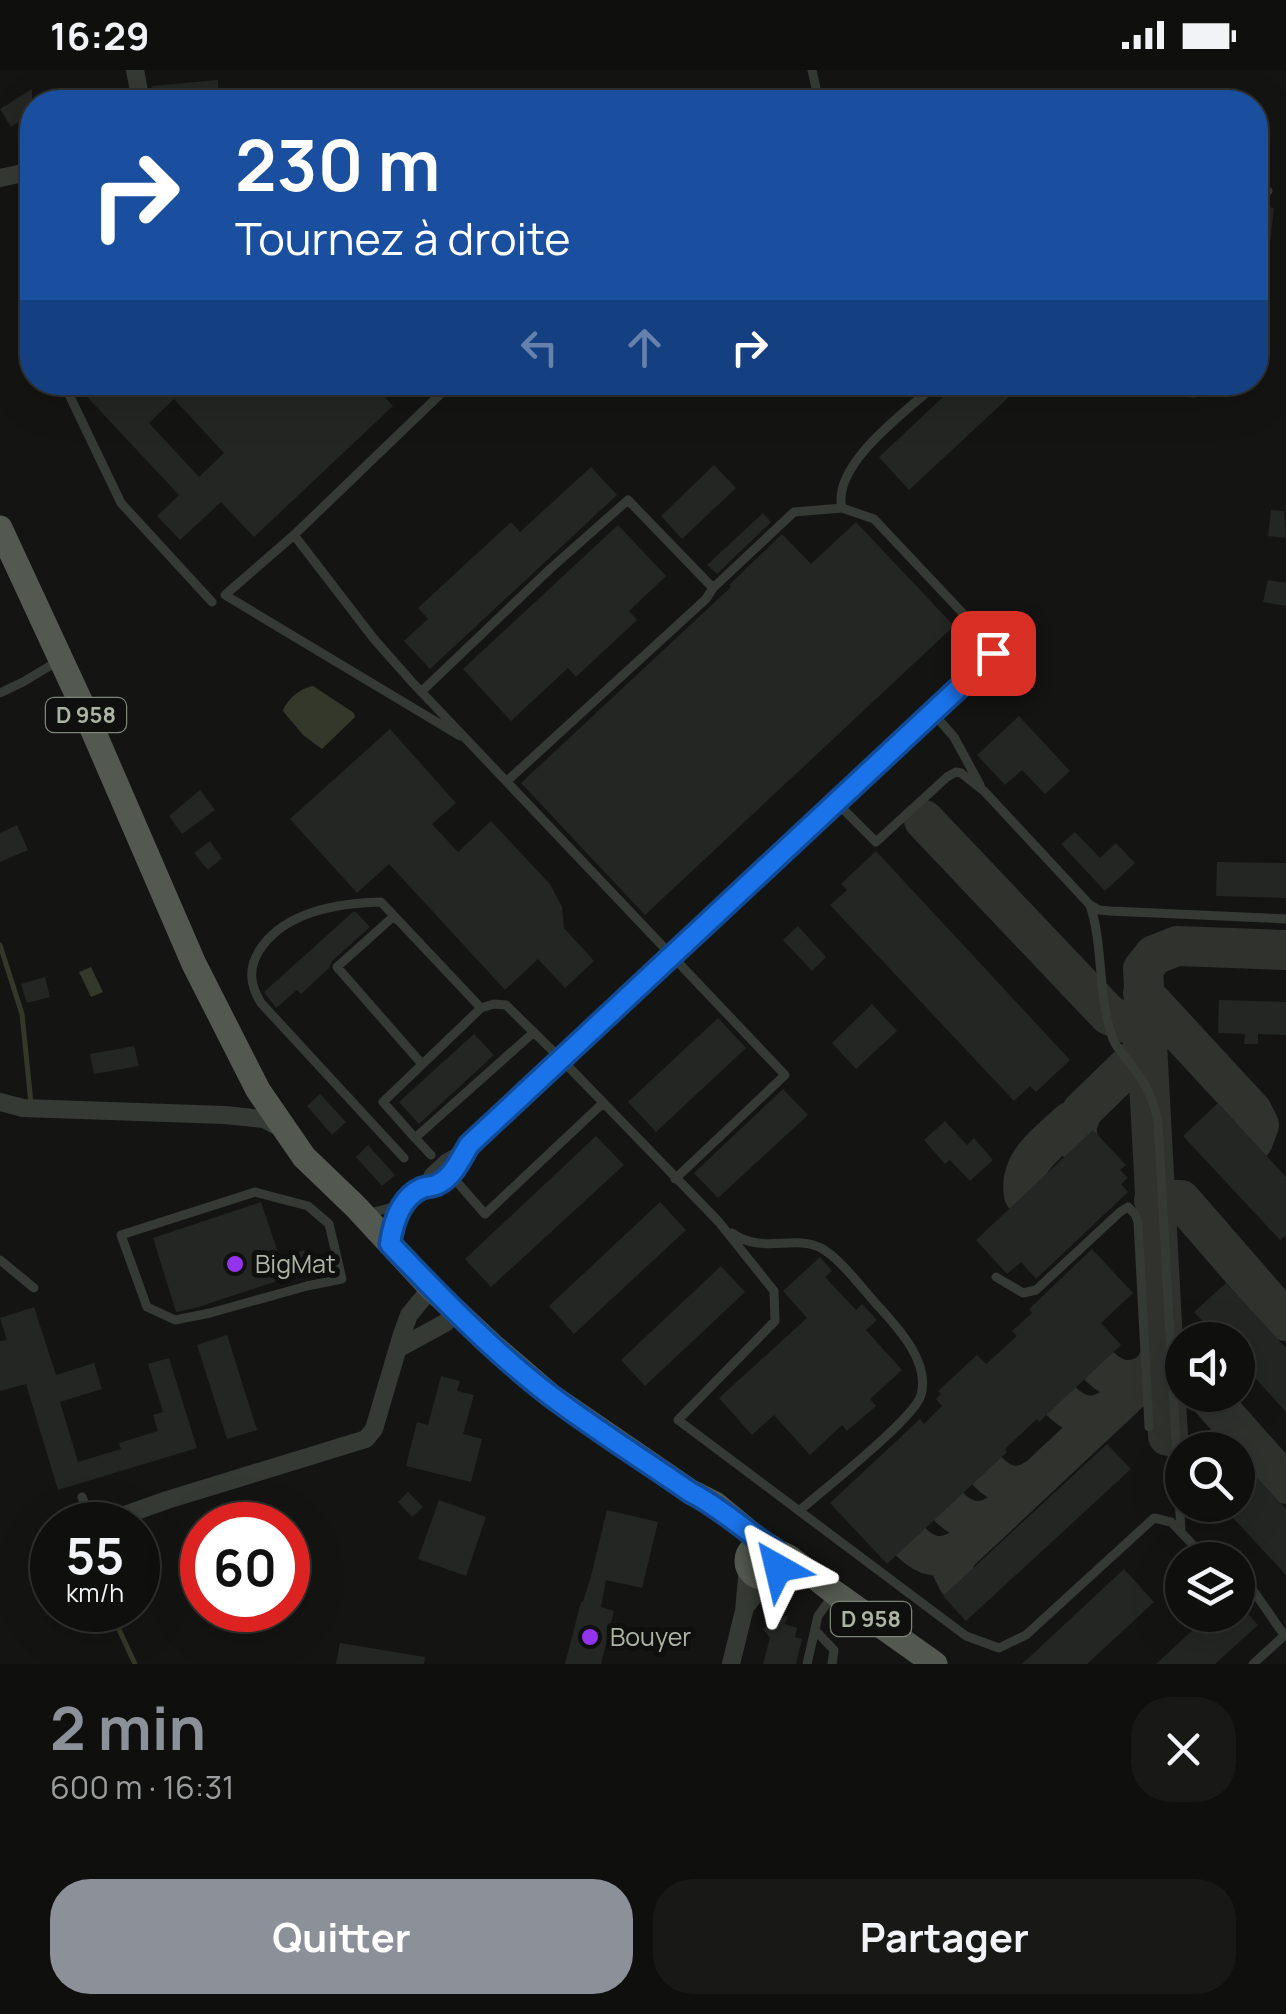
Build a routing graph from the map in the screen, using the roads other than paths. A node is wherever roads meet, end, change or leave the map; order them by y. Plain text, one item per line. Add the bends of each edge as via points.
1 (69, 395) edge
2 (439, 395) edge
3 (924, 395) edge
4 (842, 508) junction
5 (0, 528) edge
6 (294, 535) junction
7 (713, 588) junction
8 (212, 602) dead end
9 (61, 660) junction
10 (421, 692) junction
11 (0, 693) edge
12 (932, 712) junction
13 (470, 743) junction
14 (507, 782) junction
15 (984, 791) junction
16 (836, 802) junction
17 (1084, 898) junction
18 (169, 903) junction
19 (394, 916) junction
20 (1286, 919) edge
21 (672, 956) junction
22 (481, 1008) junction
23 (534, 1032) junction
24 (562, 1058) junction
25 (422, 1064) junction
26 (258, 1090) junction
27 (0, 1102) edge
28 (383, 1102) junction
29 (603, 1103) junction
30 (225, 1115) junction
31 (366, 1117) junction
32 (286, 1132) junction
33 (415, 1138) junction
34 (432, 1155) dead end
35 (404, 1158) dead end
36 (675, 1179) junction
37 (457, 1182) dead end
38 (401, 1205) junction
39 (355, 1206) junction
40 (718, 1221) junction
41 (329, 1224) junction
42 (390, 1244) junction
43 (0, 1260) edge
44 (996, 1277) dead end
45 (34, 1288) dead end
46 (431, 1288) junction
47 (456, 1313) junction
48 (399, 1348) junction
49 (1149, 1427) dead end
50 (82, 1497) dead end
51 (84, 1502) edge
52 (160, 1502) edge
53 (799, 1511) junction
54 (1181, 1531) junction
55 (1191, 1542) edge
56 (764, 1563) junction
57 (834, 1593) junction
58 (1255, 1595) edge
59 (815, 1630) junction
60 (1285, 1634) edge
61 (731, 1664) edge
62 (807, 1664) edge
63 (832, 1664) edge
64 (935, 1664) edge
65 (1253, 1664) edge

1 - 8 lane via 121,503
2 - 6 lane
3 - 4 lane via 854,462
4 - 7 lane via 794,512
4 - 12 lane via 874,519 989,641 993,653
5 - 9 main road, D 958
6 - 10 lane
6 - 13 lane via 226,595
7 - 10 lane via 628,500
7 - 14 lane
9 - 11 lane
9 - 18 main road, D 958
10 - 13 lane
12 - 15 lane via 954,736
12 - 16 lane
13 - 14 lane
14 - 21 lane
15 - 16 lane via 956,772 876,842
15 - 17 lane
16 - 21 lane
17 - 20 lane via 1100,910
17 - 54 lane via 1114,1042 1143,1082 1158,1122
18 - 26 main road, D 958
18 - 39 main road, D 958 via 270,1090
19 - 22 lane
19 - 25 lane via 338,967
19 - 31 lane via 381,902 315,912 282,926 253,961 260,1003
21 - 24 lane
21 - 36 lane via 785,1075
22 - 23 lane via 506,1005
22 - 25 lane
23 - 24 lane
23 - 33 lane
24 - 29 lane
24 - 38 lane via 469,1145 444,1180
25 - 28 lane
26 - 30 street via 252,1106
26 - 32 main road, D 958
27 - 30 street
28 - 31 lane
28 - 33 lane
29 - 36 lane
29 - 37 lane via 485,1214
30 - 32 street via 264,1119
31 - 35 lane
32 - 39 main road, D 958
33 - 34 lane
36 - 40 lane
38 - 39 lane
38 - 42 lane
39 - 41 lane
39 - 42 main road, D 958
40 - 53 lane via 774,1290 775,1322 678,1420
40 - 53 lane via 753,1244 822,1249 900,1330 922,1375 910,1414
41 - 41 lane via 342,1279 175,1320 147,1306 120,1235 256,1192 308,1206
42 - 46 main road, D 958
43 - 45 lane
44 - 49 lane via 1023,1293 1036,1290 1120,1212 1132,1210 1138,1222
46 - 47 main road, D 958
46 - 48 street via 410,1316
47 - 48 street
47 - 56 main road, D 958 via 551,1396 690,1492
48 - 52 street via 366,1440
50 - 51 lane
53 - 54 lane via 966,1636 998,1648 1026,1635 1154,1518
54 - 55 lane
56 - 57 main road, D 958 via 789,1557
56 - 61 street
57 - 59 lane
57 - 64 main road, D 958
58 - 60 lane
59 - 62 lane
59 - 63 lane via 834,1650
60 - 65 lane

